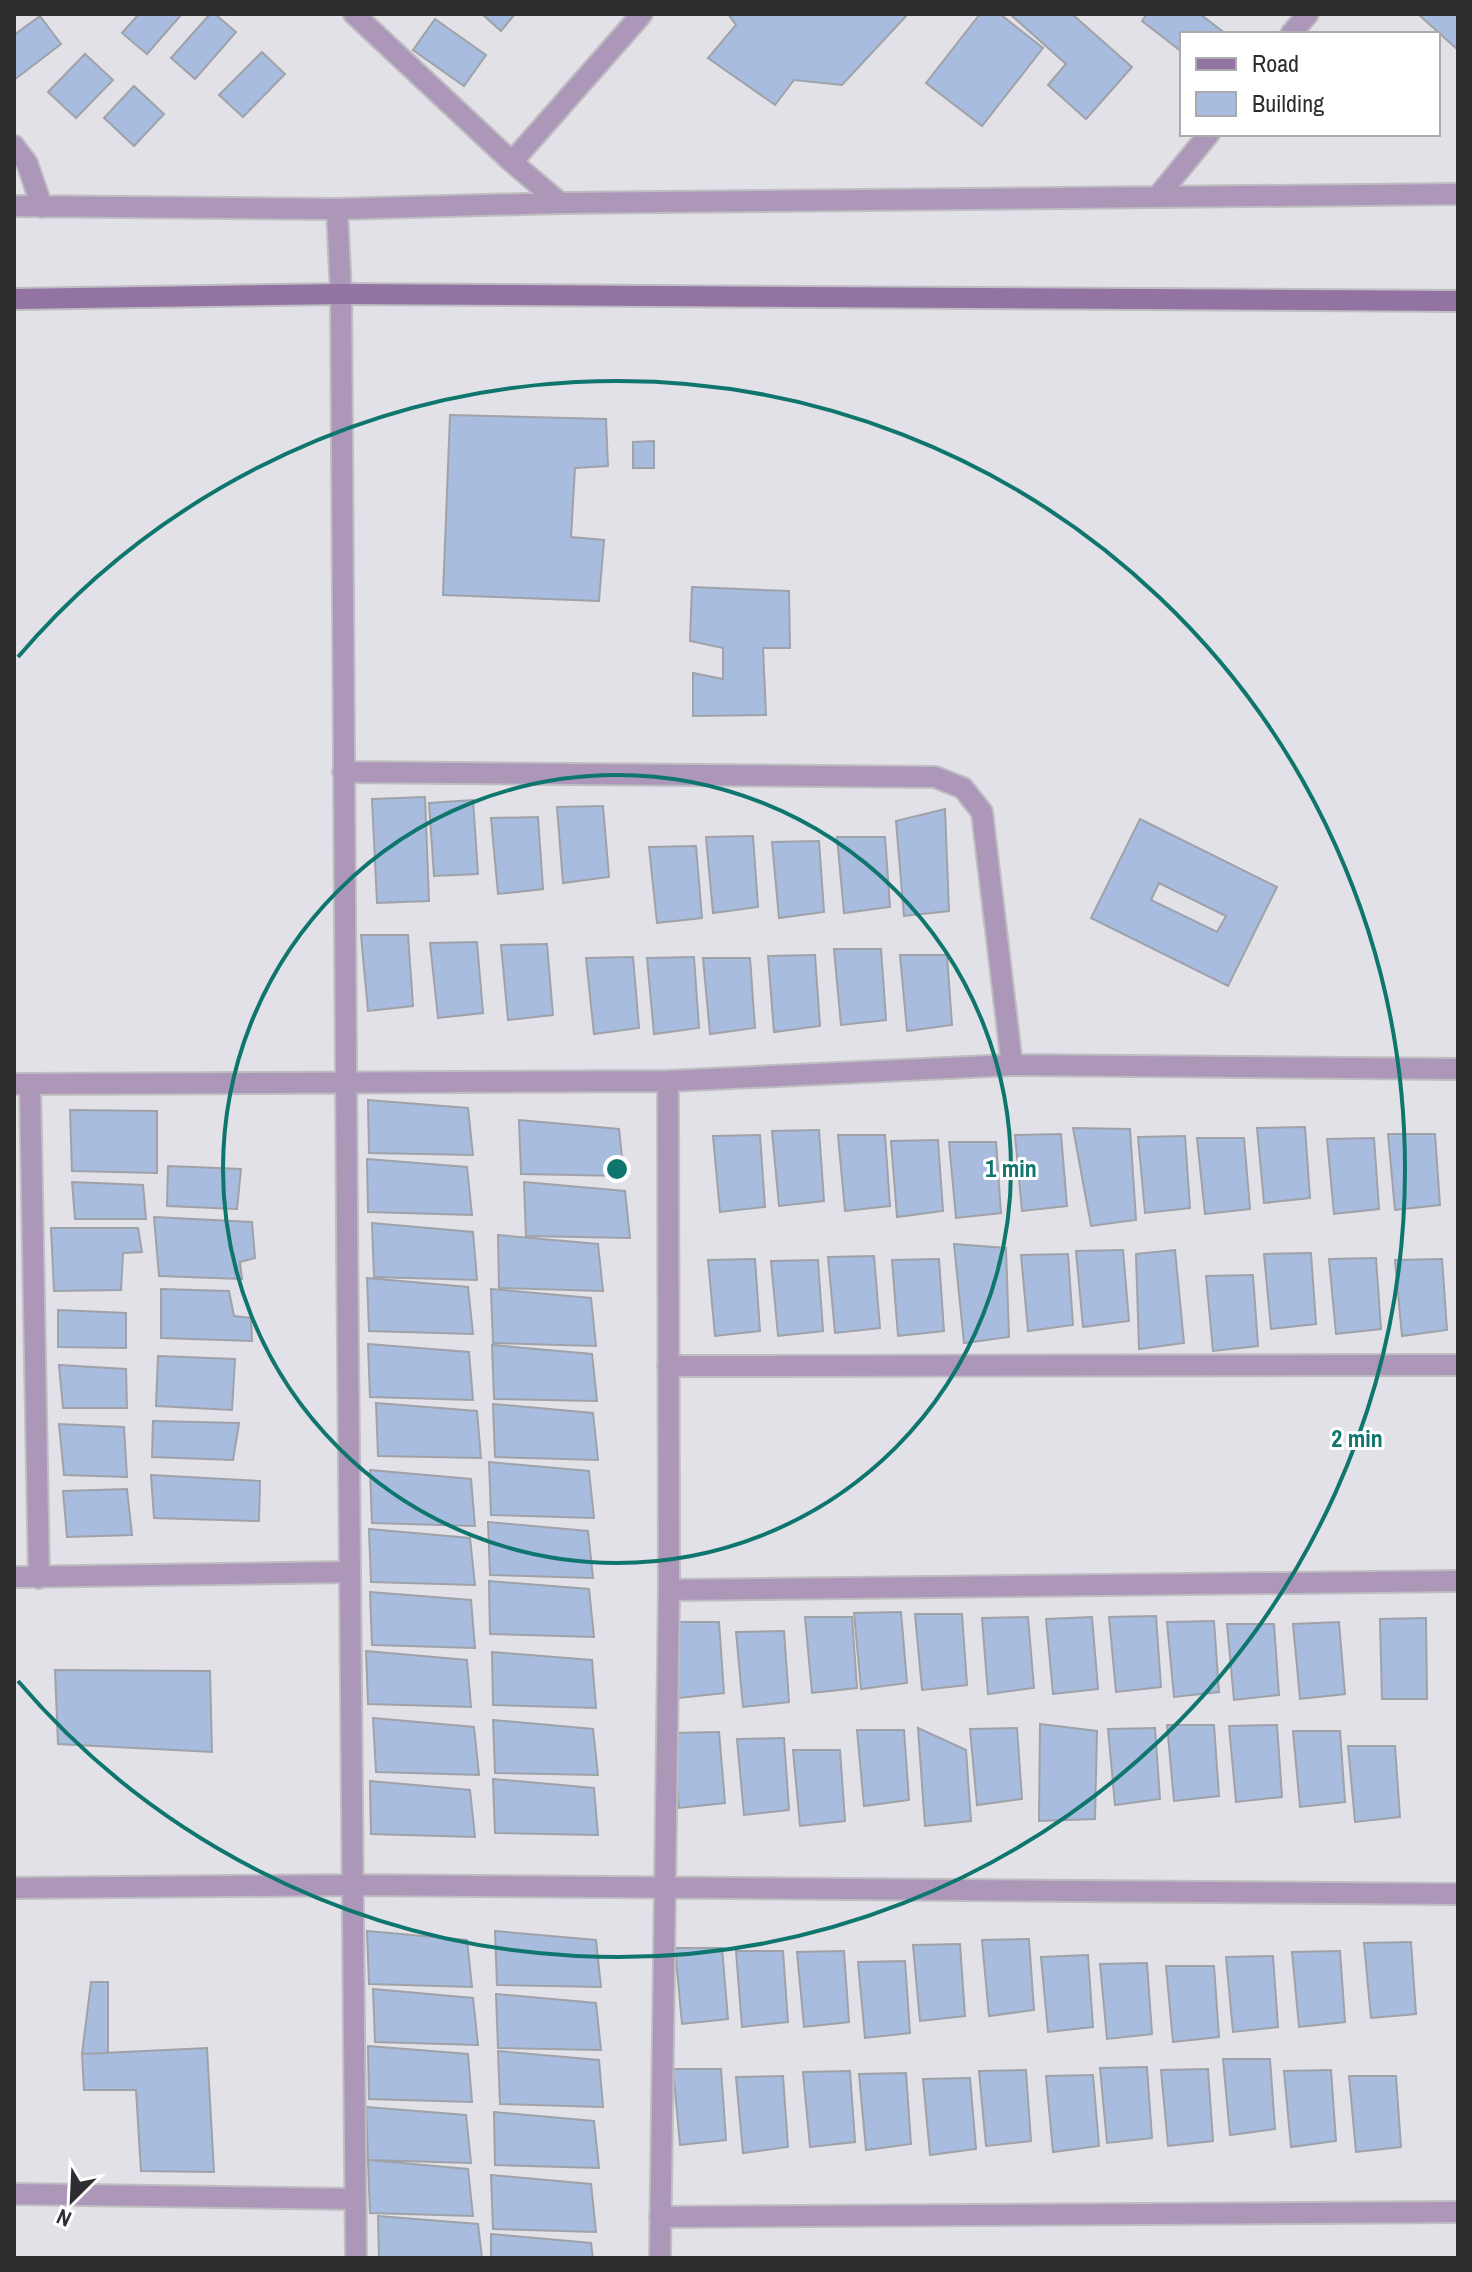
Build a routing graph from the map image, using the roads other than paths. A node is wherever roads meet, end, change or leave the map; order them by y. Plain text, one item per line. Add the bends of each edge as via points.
1 (354, 14) edge
2 (642, 14) edge
3 (1308, 14) edge
4 (1293, 32) edge
5 (1207, 136) edge
6 (14, 146) edge
7 (512, 162) junction
8 (1458, 194) edge
9 (1158, 196) junction
10 (560, 203) junction
11 (14, 206) edge
12 (42, 207) junction
13 (337, 209) junction
14 (341, 294) junction
15 (14, 299) edge
16 (1458, 301) edge
17 (343, 772) junction
18 (1012, 1065) junction
19 (1458, 1069) edge
20 (668, 1081) junction
21 (22, 1084) edge
22 (346, 1084) junction
23 (1458, 1365) edge
24 (668, 1366) junction
25 (349, 1572) junction
26 (14, 1577) edge
27 (39, 1578) junction
28 (1458, 1581) edge
29 (669, 1590) junction
30 (353, 1885) junction
31 (14, 1888) edge
32 (664, 1889) junction
33 (1458, 1894) edge
34 (14, 2194) edge
35 (355, 2199) junction
36 (1458, 2212) edge
37 (660, 2217) junction
38 (356, 2258) edge
39 (660, 2258) edge

1 - 7 street
2 - 7 street
3 - 4 street
5 - 9 street
6 - 12 street via 27,163
7 - 10 street
8 - 9 street
9 - 10 street
10 - 13 street
11 - 12 street
12 - 13 street
13 - 14 street
14 - 15 street
14 - 16 street
14 - 17 street
17 - 18 street via 935,777 963,788 982,812
17 - 22 street
18 - 19 street
18 - 20 street
20 - 22 street
20 - 24 street
21 - 22 street
21 - 27 street
22 - 25 street
23 - 24 street
24 - 29 street
25 - 27 street
25 - 30 street
26 - 27 street
28 - 29 street
29 - 32 street
30 - 31 street
30 - 32 street
30 - 35 street
32 - 33 street
32 - 37 street
34 - 35 street
35 - 38 street
36 - 37 street
37 - 39 street

